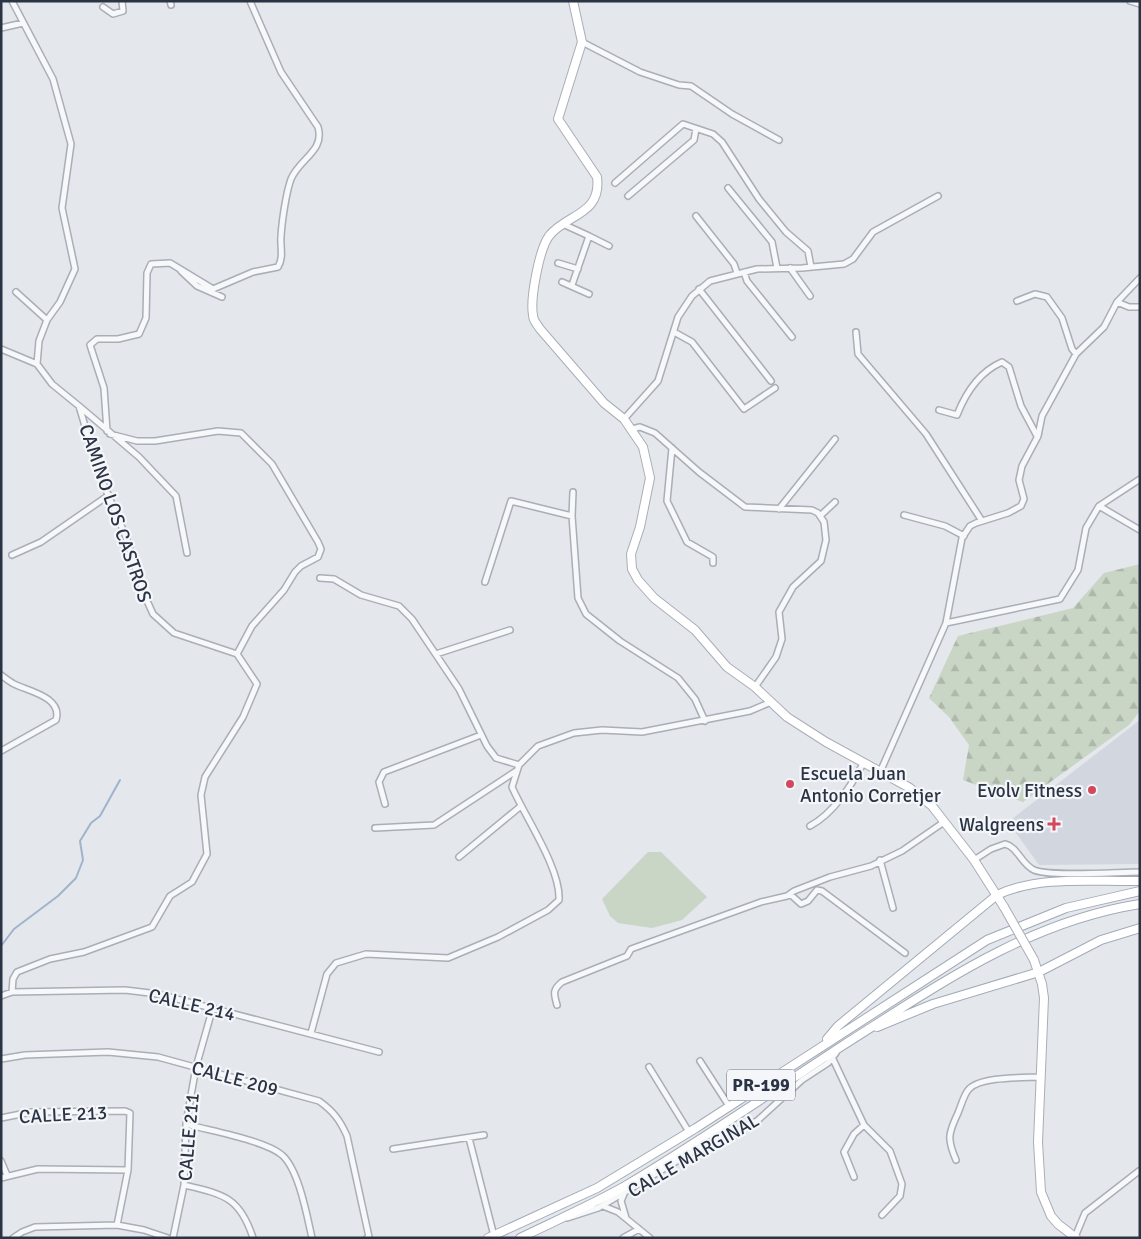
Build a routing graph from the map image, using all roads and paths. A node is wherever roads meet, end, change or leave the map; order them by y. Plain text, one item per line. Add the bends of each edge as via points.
1 (12, 1) edge
2 (122, 1) edge
3 (250, 1) edge
4 (573, 1) edge
5 (1130, 1) edge
6 (1140, 4) edge
7 (103, 7) dead end
8 (23, 23) junction
9 (1, 28) edge
10 (582, 42) junction
11 (696, 129) junction
12 (779, 140) dead end
13 (616, 183) dead end
14 (728, 188) dead end
15 (628, 196) dead end
16 (938, 196) dead end
17 (696, 216) dead end
18 (565, 225) junction
19 (589, 236) junction
20 (609, 246) dead end
21 (558, 263) dead end
22 (177, 266) junction
23 (812, 267) junction
24 (777, 268) junction
25 (790, 268) junction
26 (578, 269) junction
27 (744, 272) junction
28 (737, 273) junction
29 (1140, 278) edge
30 (562, 282) dead end
31 (572, 285) junction
32 (699, 289) junction
33 (16, 292) dead end
34 (589, 294) dead end
35 (810, 296) dead end
36 (222, 297) dead end
37 (1017, 301) dead end
38 (1117, 302) junction
39 (1140, 307) edge
40 (48, 320) junction
41 (674, 332) junction
42 (856, 332) dead end
43 (792, 337) dead end
44 (1, 348) edge
45 (1076, 354) junction
46 (37, 364) junction
47 (770, 381) dead end
48 (775, 388) dead end
49 (79, 406) junction
50 (940, 410) dead end
51 (624, 419) junction
52 (632, 429) junction
53 (108, 433) junction
54 (1038, 436) junction
55 (835, 439) dead end
56 (672, 448) junction
57 (1140, 479) edge
58 (574, 492) dead end
59 (108, 495) junction
60 (835, 502) dead end
61 (1099, 506) junction
62 (779, 509) junction
63 (904, 515) dead end
64 (572, 516) junction
65 (820, 516) junction
66 (982, 521) junction
67 (1140, 530) edge
68 (964, 536) junction
69 (12, 554) dead end
70 (187, 554) dead end
71 (714, 563) dead end
72 (320, 578) dead end
73 (485, 582) dead end
74 (946, 622) junction
75 (510, 630) dead end
76 (238, 654) junction
77 (436, 654) junction
78 (1, 675) edge
79 (755, 687) junction
80 (771, 702) junction
81 (705, 720) junction
82 (482, 735) junction
83 (1, 751) edge
84 (864, 762) junction
85 (519, 765) junction
86 (881, 770) junction
87 (517, 771) junction
88 (385, 804) dead end
89 (520, 806) junction
90 (944, 822) junction
91 (810, 826) dead end
92 (375, 828) dead end
93 (460, 857) dead end
94 (880, 860) junction
95 (974, 860) junction
96 (1140, 872) edge
97 (1140, 881) edge
98 (1140, 891) edge
99 (790, 894) junction
100 (997, 895) junction
101 (1140, 904) edge
102 (893, 908) dead end
103 (1140, 928) edge
104 (905, 953) dead end
105 (1038, 972) junction
106 (12, 992) junction
107 (1, 996) edge
108 (557, 1005) dead end
109 (213, 1007) junction
110 (868, 1029) junction
111 (311, 1033) junction
112 (821, 1046) junction
113 (839, 1048) junction
114 (379, 1052) dead end
115 (832, 1057) junction
116 (1, 1059) edge
117 (700, 1061) dead end
118 (196, 1067) junction
119 (648, 1067) dead end
120 (1041, 1077) junction
121 (729, 1106) junction
122 (1, 1118) edge
123 (186, 1124) junction
124 (864, 1125) junction
125 (689, 1132) junction
126 (484, 1135) dead end
127 (468, 1138) junction
128 (392, 1149) dead end
129 (956, 1160) dead end
130 (1, 1161) edge
131 (128, 1170) junction
132 (1139, 1171) edge
133 (4, 1177) edge
134 (854, 1178) dead end
135 (184, 1185) junction
136 (624, 1194) junction
137 (602, 1206) junction
138 (882, 1214) dead end
139 (626, 1218) junction
140 (556, 1221) junction
141 (116, 1225) junction
142 (638, 1228) junction
143 (491, 1237) edge
144 (1075, 1237) edge
145 (13, 1238) edge
146 (168, 1238) edge
147 (173, 1238) edge
148 (253, 1238) edge
149 (312, 1238) edge
150 (368, 1238) edge
151 (520, 1238) edge
152 (623, 1238) edge
153 (650, 1238) edge

1 - 8 street
2 - 7 street via 123,11 119,14
3 - 22 street via 281,72 318,127 320,143 297,168 291,180 281,234 282,261 278,267 253,272 213,288
4 - 10 main road
5 - 6 street
8 - 9 street
8 - 40 street via 53,79 71,144 62,208 75,269
10 - 12 street via 640,72 691,86
10 - 18 main road via 558,119 597,177 599,189 591,204
11 - 13 street via 682,124
11 - 15 street via 694,140
11 - 23 street via 713,134 722,142 759,199 786,232 808,251
14 - 24 street via 772,242
16 - 23 street via 873,232 853,259 844,264
17 - 28 street via 734,264
18 - 19 street
18 - 51 main road via 551,234 545,244 533,295 534,321 604,403
19 - 20 street
19 - 26 street
21 - 26 street
22 - 36 street via 197,286
22 - 53 street via 151,264 147,273 146,318 139,334 97,339 90,345 104,388
23 - 25 street
24 - 25 street
24 - 27 street
25 - 35 street
26 - 31 street
27 - 28 street
27 - 43 street via 747,281
28 - 32 street via 710,281
29 - 38 street
30 - 31 street
31 - 34 street
32 - 41 street via 678,317
32 - 47 street
33 - 40 street
37 - 45 street via 1035,294 1047,297 1062,318
38 - 39 street
38 - 45 street via 1104,327
40 - 46 street via 39,341
41 - 48 street via 692,342 744,409
41 - 51 street via 658,381
42 - 66 street via 858,354 926,434
44 - 46 street
45 - 54 street via 1042,416
46 - 49 street, CAMINO LOS CASTROS via 52,384
49 - 53 street
49 - 59 street, CAMINO LOS CASTROS
50 - 54 street via 957,415 962,400 973,385 989,367 1002,362 1009,367 1020,406
51 - 52 main road
52 - 56 street via 640,427 655,433
52 - 79 main road via 643,447 650,478 631,554 632,569 649,594 695,630 728,667
53 - 70 street via 139,457 176,496
53 - 76 street via 137,441 218,431 241,433 272,464 321,549 318,557 295,572 284,590 252,626
54 - 66 street via 1022,466 1020,480 1024,499 1021,506
55 - 62 street
56 - 62 street via 745,507
56 - 71 street via 667,501 687,542 713,557
57 - 61 street
58 - 64 street
59 - 69 street via 41,542
59 - 76 street, CAMINO LOS CASTROS via 153,614 174,633
60 - 65 street
61 - 67 street
61 - 74 street via 1086,528 1078,570 1060,599
62 - 65 street via 812,510
63 - 68 street via 945,526
64 - 73 street via 511,501
64 - 81 street via 578,598 586,614 620,641 678,678 695,699
65 - 79 street via 826,540 821,562 793,587 779,612 782,639 776,657
66 - 68 street via 970,526
68 - 74 street
72 - 77 street via 334,579 362,594 399,606
74 - 86 street
75 - 77 street
76 - 106 street via 257,684 243,717 205,777 201,795 207,854 192,882 170,896 152,927 17,972 12,979
77 - 82 street via 459,689
78 - 83 street via 13,684 47,698 55,707 57,716 56,720
79 - 80 main road
80 - 81 street via 750,711
80 - 84 main road via 787,717
81 - 85 street via 642,732 602,730 574,733 538,746
82 - 85 street via 496,758
82 - 88 street via 384,772 379,782
84 - 86 main road
84 - 91 street via 823,819
85 - 87 street
86 - 90 main road via 932,806
87 - 89 street via 512,787
87 - 92 street via 434,825
89 - 93 street
89 - 111 street via 546,856 559,889 559,900 548,910 498,938 448,958 366,954 336,962 327,974
90 - 94 street via 902,851
90 - 95 main road
94 - 99 street
94 - 102 street
95 - 96 street via 1005,844 1013,848 1024,864 1040,872
95 - 100 main road
97 - 100 main road via 1040,883
98 - 112 main road, PR-199 via 1066,908 987,940
99 - 104 street via 801,904 817,890 822,891
99 - 108 street via 631,949 627,956 562,982 555,988
100 - 105 main road, bridge
100 - 112 main road via 838,1026
101 - 110 main road, PR-199 via 1092,914 1035,933 993,952
103 - 105 main road via 1102,940
105 - 110 main road via 933,1004 894,1022
105 - 120 main road via 1044,998
106 - 107 street, CALLE 214
106 - 109 street, CALLE 214 via 125,990
109 - 111 street, CALLE 214
109 - 118 street, CALLE 211
110 - 113 main road, PR-199
111 - 114 street, CALLE 214
112 - 121 main road, PR-199
113 - 115 street, CALLE MARGINAL
113 - 140 main road, PR-199 via 625,1186
115 - 124 street
115 - 136 street, CALLE MARGINAL via 756,1121 702,1146
116 - 118 street, CALLE 209 via 108,1052 158,1057
117 - 121 street
118 - 123 street, CALLE 211
118 - 150 street, CALLE 209 via 319,1101 332,1110 341,1121 346,1136
119 - 125 street
120 - 129 street via 1007,1078 980,1083 969,1089 950,1131 949,1143
120 - 144 main road via 1038,1142 1041,1192 1051,1216
121 - 125 main road, PR-199
122 - 131 street, CALLE 213 via 31,1112 126,1111 130,1114
123 - 135 street, CALLE 211
123 - 149 street via 262,1144 282,1155 297,1180
124 - 134 street via 854,1134 844,1152
124 - 138 street via 890,1151 902,1184 900,1196
125 - 143 main road, PR-199 via 597,1188
126 - 127 street
127 - 128 street
127 - 143 street
130 - 133 street
131 - 133 street via 38,1169
131 - 141 street
132 - 144 street via 1085,1213
135 - 147 street, CALLE 211
135 - 148 street via 218,1193 240,1209
136 - 137 street, CALLE MARGINAL
136 - 139 street via 621,1200
137 - 139 street
137 - 140 street, CALLE MARGINAL
139 - 142 street
140 - 151 main road, PR-199
141 - 145 street via 35,1227
141 - 146 street
142 - 152 street
142 - 153 street

